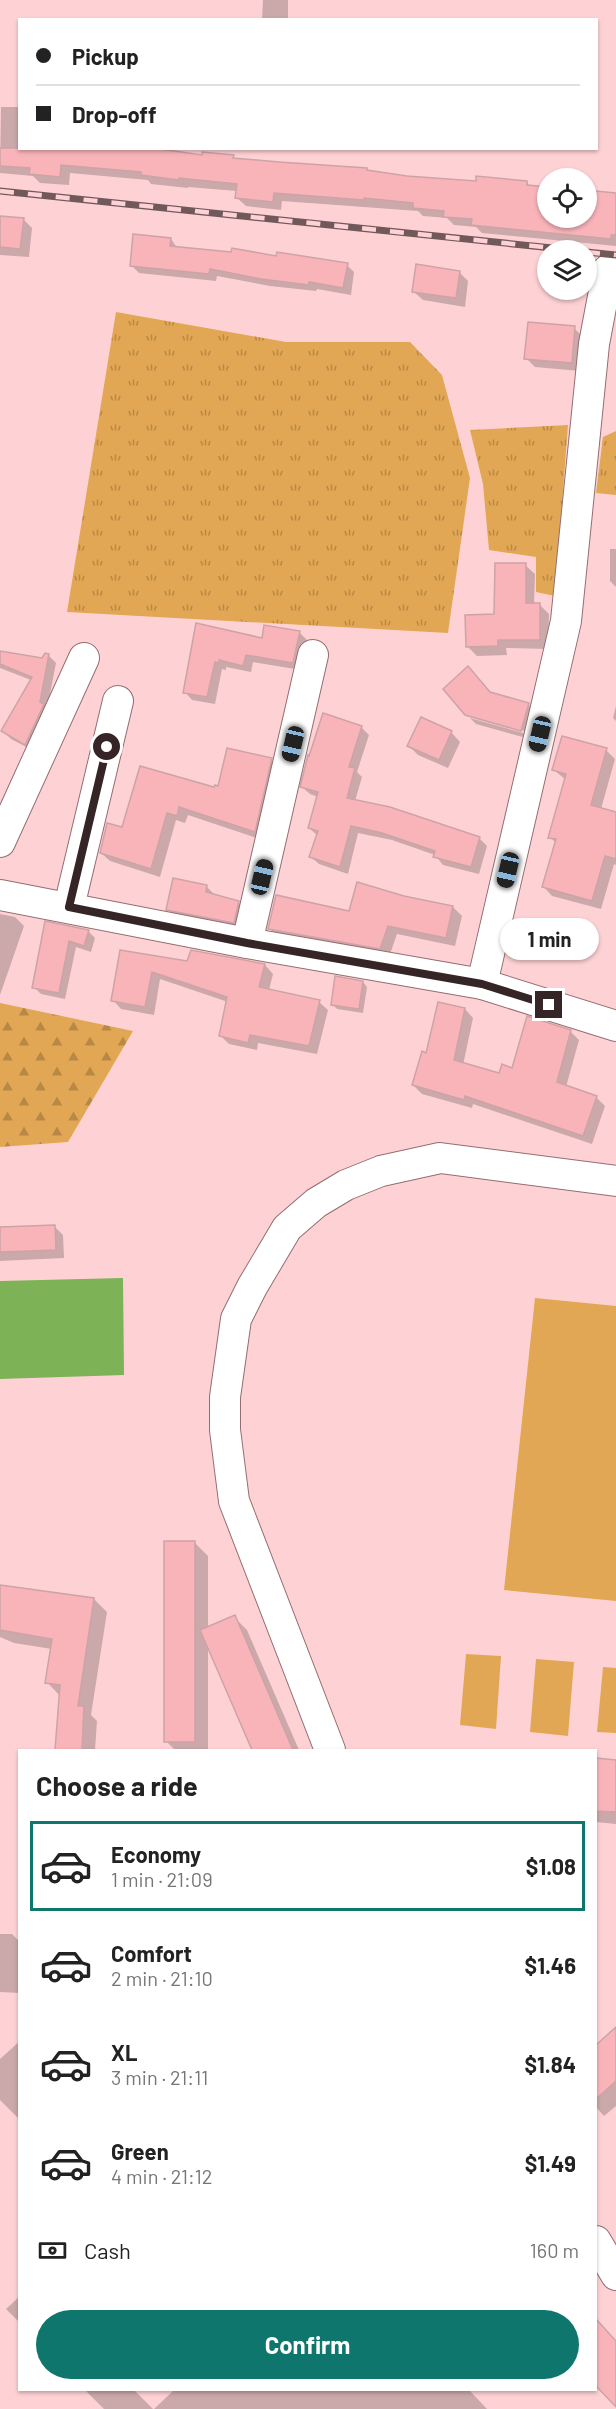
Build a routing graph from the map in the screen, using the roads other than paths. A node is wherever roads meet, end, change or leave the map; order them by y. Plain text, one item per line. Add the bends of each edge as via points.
1 (608, 270) dead end
2 (314, 655) dead end
3 (84, 658) dead end
4 (118, 701) dead end
5 (0, 842) edge
6 (0, 895) edge
7 (69, 907) junction
8 (247, 943) junction
9 (482, 984) junction
10 (616, 1026) edge
11 (616, 1181) edge
12 (330, 1749) edge
13 (597, 2243) edge
14 (616, 2274) edge

1 - 9 street via 594,344 566,621
2 - 8 street
3 - 5 street
4 - 7 street
6 - 7 street
7 - 8 street
8 - 9 street
9 - 10 street
11 - 12 street via 440,1158 381,1171 315,1203 287,1228 252,1287 236,1319 225,1397 234,1501
13 - 14 street

